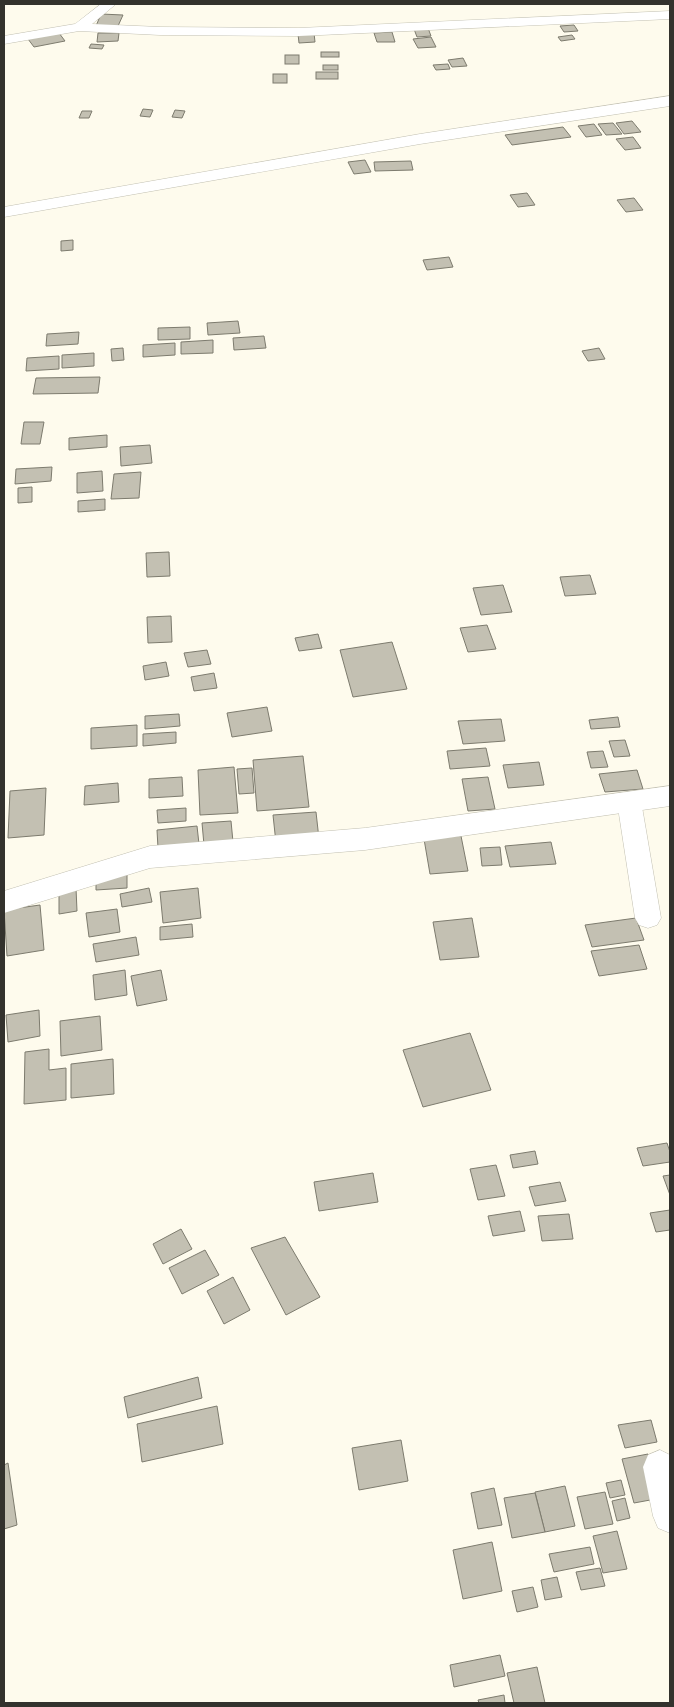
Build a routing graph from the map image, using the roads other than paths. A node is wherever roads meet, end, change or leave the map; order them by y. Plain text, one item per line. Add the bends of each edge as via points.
1 (109, 4) edge
2 (670, 15) edge
3 (79, 27) junction
4 (4, 40) edge
5 (670, 93) edge
6 (670, 101) edge
7 (4, 203) edge
8 (4, 212) edge
9 (670, 796) edge
10 (629, 801) junction
11 (4, 902) edge
12 (648, 918) dead end
13 (660, 1467) dead end
14 (670, 1516) edge

1 - 3 street
2 - 3 street via 299,32
3 - 4 street
5 - 7 main road via 415,132
6 - 8 main road via 420,139
9 - 10 main road
10 - 11 main road via 365,839 150,857
10 - 12 street
13 - 14 street

